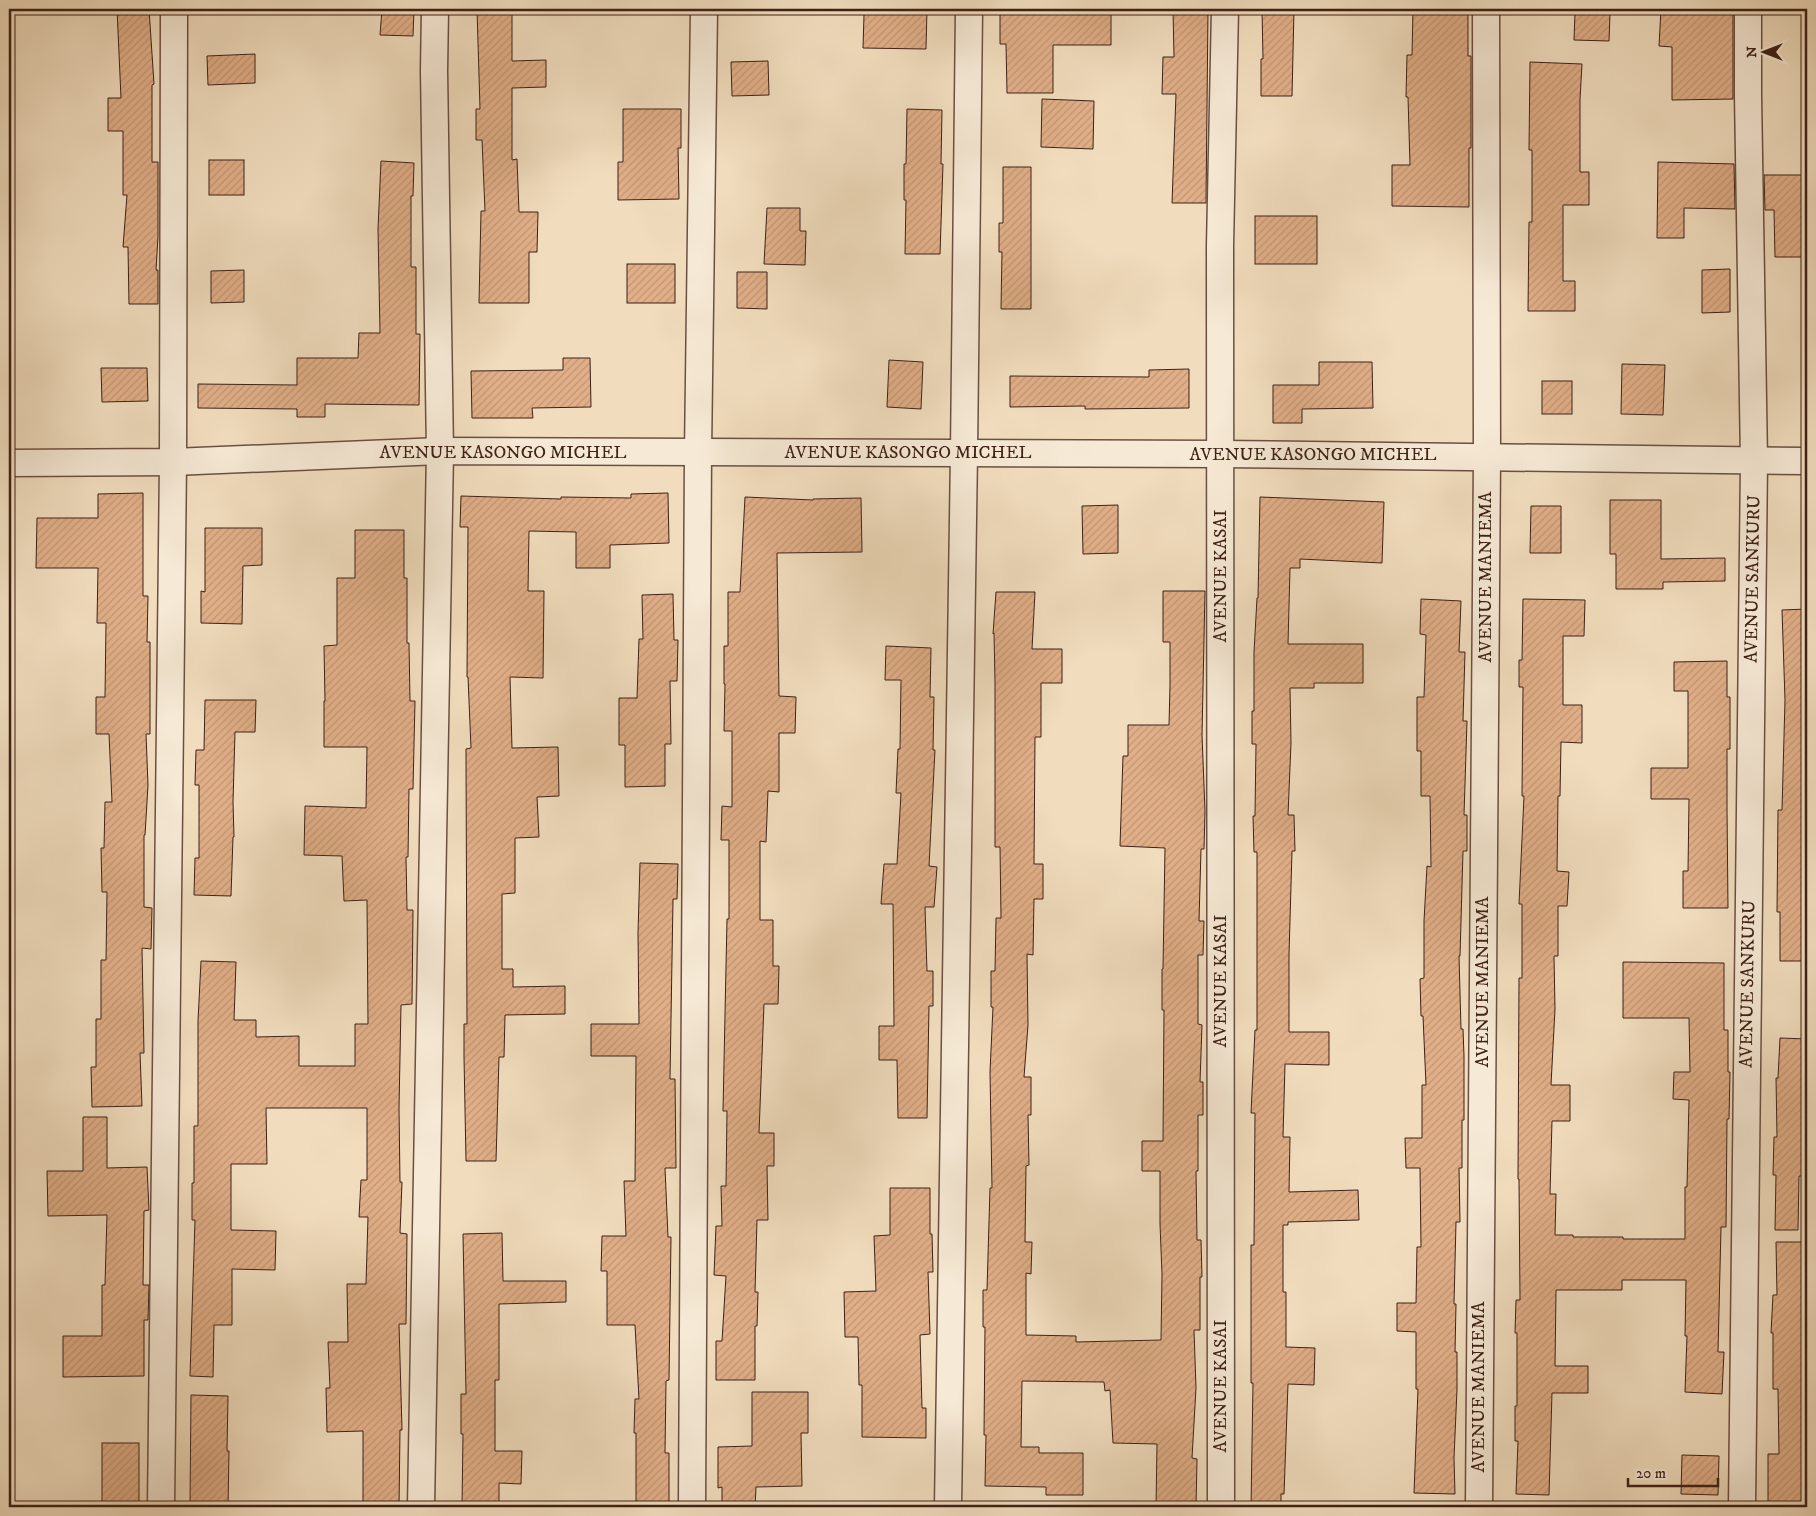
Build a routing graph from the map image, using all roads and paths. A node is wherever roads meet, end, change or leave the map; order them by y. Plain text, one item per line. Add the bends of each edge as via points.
1 (174, 9) edge
2 (435, 9) edge
3 (704, 9) edge
4 (969, 9) edge
5 (1225, 9) edge
6 (1486, 9) edge
7 (1748, 9) edge
8 (440, 452) junction
9 (698, 453) junction
10 (964, 453) junction
11 (1221, 454) junction
12 (1487, 457) junction
13 (1754, 461) junction
14 (1807, 461) edge
15 (174, 462) junction
16 (9, 464) edge
17 (161, 1507) edge
18 (422, 1507) edge
19 (692, 1507) edge
20 (948, 1507) edge
21 (1221, 1507) edge
22 (1478, 1507) edge
23 (1742, 1507) edge

1 - 15 street
2 - 8 street
3 - 9 street
4 - 10 street
5 - 11 street, AVENUE KASAI via 1220,246
6 - 12 street, AVENUE MANIEMA
7 - 13 street, AVENUE SANKURU
8 - 9 street, AVENUE KASONGO MICHEL
8 - 15 street, AVENUE KASONGO MICHEL
8 - 18 street
9 - 10 street, AVENUE KASONGO MICHEL
9 - 19 street
10 - 11 street, AVENUE KASONGO MICHEL
10 - 20 street
11 - 12 street, AVENUE KASONGO MICHEL
11 - 21 street, AVENUE KASAI
12 - 13 street, AVENUE KASONGO MICHEL
12 - 22 street, AVENUE MANIEMA
13 - 14 street, AVENUE KASONGO MICHEL
13 - 23 street, AVENUE SANKURU
15 - 16 street, AVENUE KASONGO MICHEL
15 - 17 street

